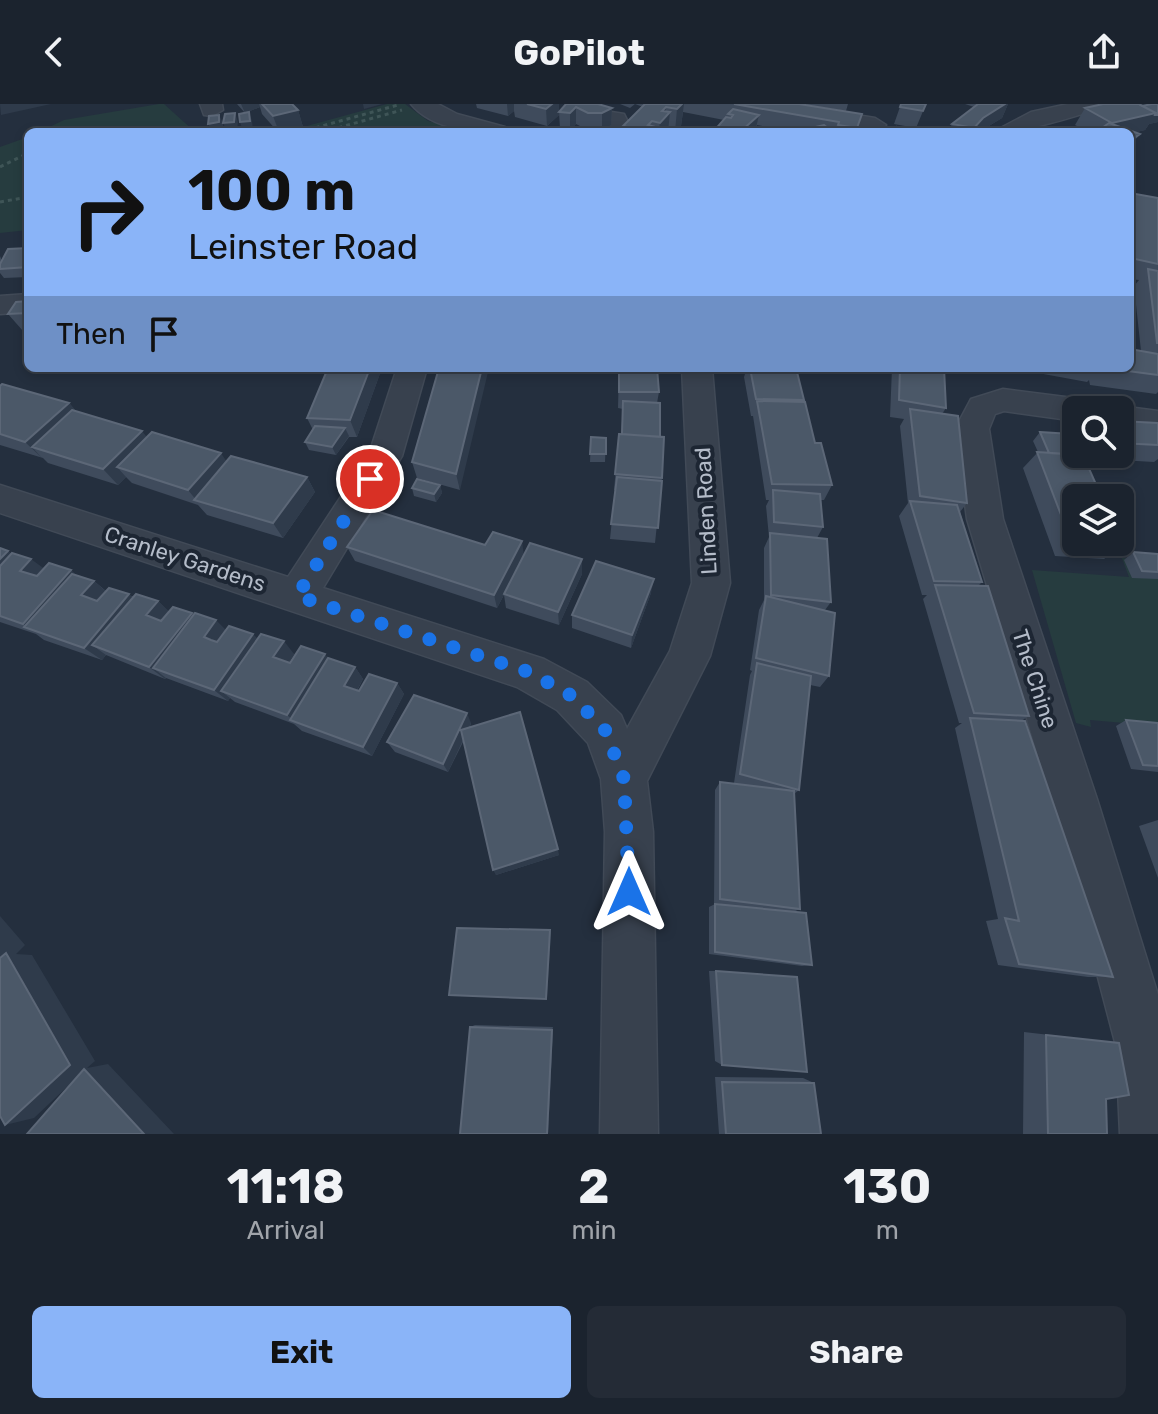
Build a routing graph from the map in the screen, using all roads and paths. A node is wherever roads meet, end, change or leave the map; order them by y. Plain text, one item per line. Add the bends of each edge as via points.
1 (403, 104) edge
2 (750, 104) edge
3 (1096, 104) edge
4 (426, 106) edge
5 (599, 116) edge
6 (875, 120) edge
7 (315, 128) edge
8 (339, 128) edge
9 (482, 128) edge
10 (618, 128) edge
11 (1013, 128) edge
12 (24, 155) edge
13 (0, 167) edge
14 (24, 198) edge
15 (0, 202) edge
16 (1134, 283) edge
17 (1144, 285) dead end
18 (24, 303) edge
19 (0, 305) edge
20 (411, 372) edge
21 (697, 372) edge
22 (1062, 408) edge
23 (1134, 419) edge
24 (1158, 423) edge
25 (0, 499) edge
26 (297, 596) junction
27 (624, 779) junction
28 (1151, 1023) edge
29 (629, 1134) edge
30 (1149, 1134) edge

1 - 7 path
2 - 6 street
3 - 11 street
4 - 8 path
4 - 9 street
5 - 10 street via 616,119
12 - 13 path
14 - 15 path
16 - 17 path
18 - 19 street
20 - 26 street via 385,456
21 - 27 street, Linden Road via 711,583 689,656
22 - 28 street, The Chine via 1003,400 982,407 972,429 974,457 985,519
23 - 24 street
25 - 26 street, Cranley Gardens
26 - 27 street, Cranley Gardens via 529,672 572,696 605,730
27 - 29 street, Cranley Gardens via 629,832
28 - 30 street, The Chine

